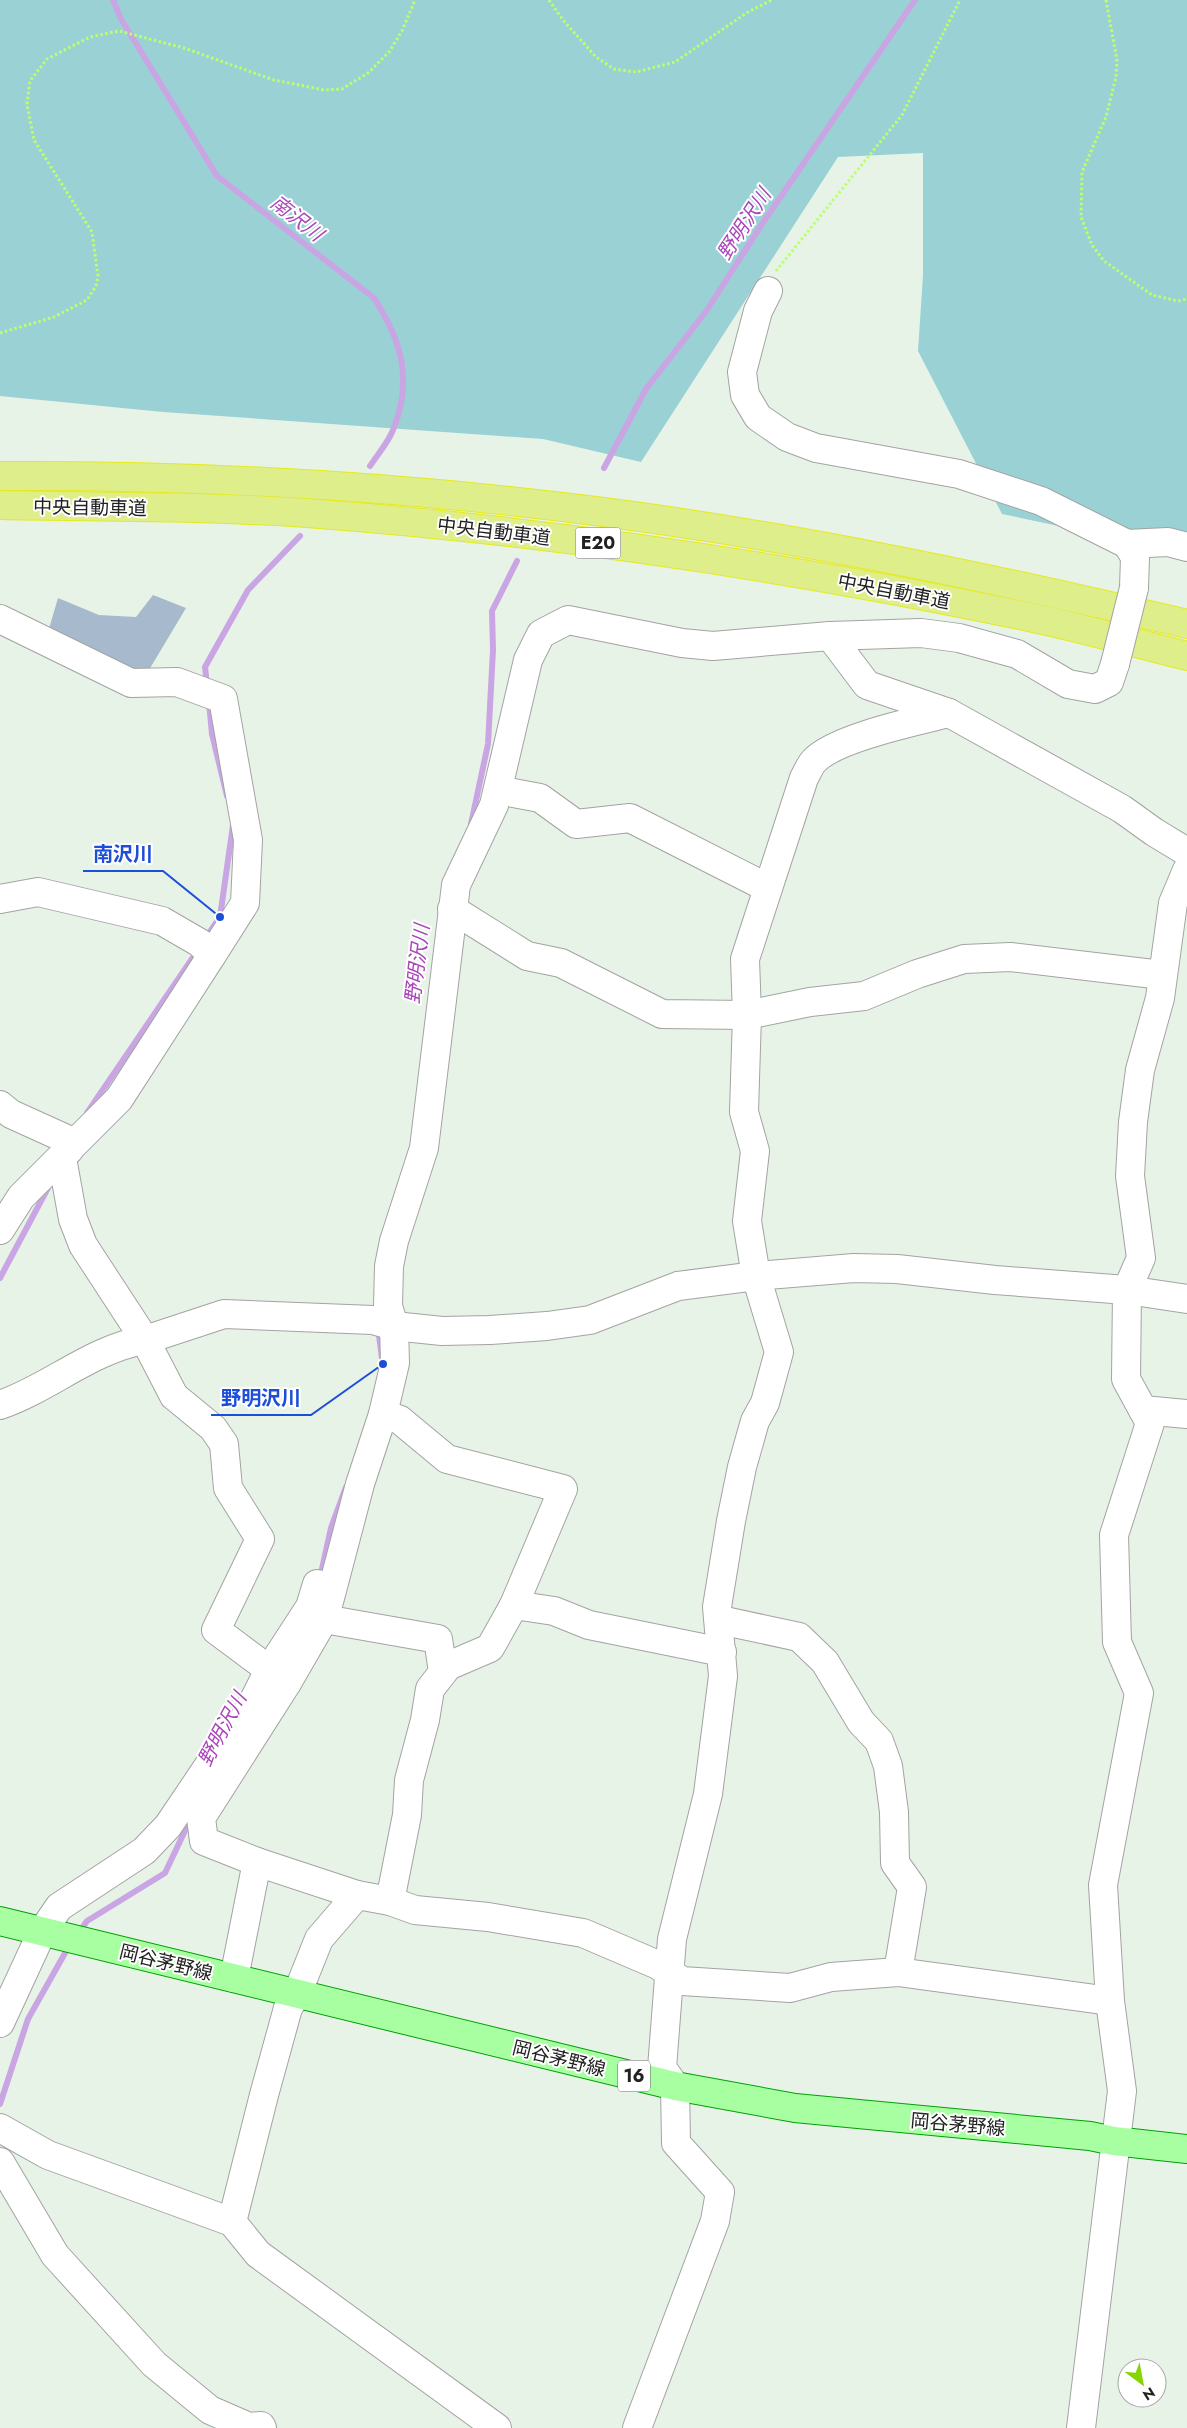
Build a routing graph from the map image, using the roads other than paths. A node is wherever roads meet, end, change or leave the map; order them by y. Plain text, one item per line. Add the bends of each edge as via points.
1 (768, 291) road end
2 (0, 476) edge
3 (0, 505) edge
4 (1127, 544) junction
5 (1187, 547) edge
6 (0, 619) edge
7 (1187, 624) edge
8 (830, 636) junction
9 (1187, 656) edge
10 (949, 713) junction
11 (498, 790) junction
12 (1187, 852) edge
13 (1187, 870) edge
14 (768, 888) junction
15 (0, 899) edge
16 (452, 908) junction
17 (212, 955) junction
18 (1162, 975) junction
19 (747, 1015) junction
20 (0, 1105) edge
21 (66, 1154) junction
22 (0, 1230) edge
23 (756, 1276) junction
24 (1127, 1290) junction
25 (1187, 1299) edge
26 (384, 1323) junction
27 (144, 1340) junction
28 (0, 1404) edge
29 (1143, 1410) junction
30 (383, 1414) junction
31 (1187, 1414) edge
32 (514, 1605) junction
33 (324, 1619) junction
34 (720, 1620) junction
35 (722, 1652) junction
36 (443, 1672) junction
37 (278, 1677) junction
38 (246, 1733) junction
39 (257, 1862) junction
40 (357, 1895) junction
41 (390, 1901) junction
42 (0, 1921) edge
43 (52, 1934) junction
44 (671, 1972) junction
45 (898, 1972) junction
46 (234, 1978) junction
47 (297, 1994) junction
48 (1110, 2000) junction
49 (0, 2023) edge
50 (675, 2086) junction
51 (0, 2128) edge
52 (1114, 2141) junction
53 (1187, 2150) edge
54 (0, 2162) edge
55 (232, 2222) junction
56 (262, 2428) edge
57 (497, 2428) edge
58 (637, 2428) edge
59 (1081, 2428) edge

1 - 4 street via 758,311 742,372 745,396 758,416 772,427 787,437 816,448 959,474 1041,501
2 - 7 highway, 中央自動車道 / E20 via 298,483 571,508 887,558 1038,588
3 - 9 highway, 中央自動車道 / E20 via 304,513 555,537 862,584 1031,617
4 - 5 street via 1168,542
4 - 8 street, bridge via 1135,557 1134,588 1110,682 1095,690 1068,684 1017,654 959,638 921,633
6 - 17 street via 131,683 177,682 223,699 248,840 246,903
8 - 10 street via 866,685
8 - 11 street via 713,646 682,643 568,620 541,634 528,660
10 - 12 street via 1122,809
10 - 14 street via 872,733 839,745 814,760 804,778
11 - 14 street via 540,798 576,824 630,818
11 - 16 street via 456,885
13 - 18 street via 1173,903
14 - 19 street via 745,959
15 - 17 street via 38,892 162,921 200,943
16 - 19 street via 528,956 560,963 662,1014
16 - 26 street via 424,1148 394,1241
17 - 21 street via 119,1100
18 - 19 street via 1010,957 964,959 864,996 810,1002
18 - 24 street via 1160,998 1140,1070 1133,1122 1130,1176 1142,1258
19 - 23 street via 744,1112 754,1151 747,1221
20 - 21 street via 11,1114 64,1138
21 - 22 street via 21,1198
21 - 27 street via 73,1219 83,1245
23 - 24 street via 854,1268 898,1269
23 - 26 street via 678,1286 590,1320 490,1330 442,1331
23 - 34 street via 779,1352 742,1467 717,1607
24 - 25 street
24 - 29 street via 1126,1379
26 - 27 street via 224,1314
26 - 30 street via 395,1363
26 - 37 street via 378,1379 310,1607
27 - 28 street via 80,1363 19,1398
27 - 37 street via 174,1396 213,1428 224,1444 228,1488 260,1539 216,1630
29 - 31 street
29 - 48 street via 1150,1423 1114,1535 1118,1642 1139,1694 1103,1885
30 - 32 street via 400,1420 447,1459 563,1490
30 - 33 street via 360,1484
32 - 35 street via 554,1611 589,1624
32 - 36 street via 490,1648 448,1666
33 - 36 street via 438,1640
33 - 37 street
34 - 35 street
34 - 45 street via 799,1638 825,1662 861,1722 879,1742 888,1766 894,1812 895,1863 912,1887
35 - 44 street via 723,1676 708,1794 672,1939
36 - 41 street via 430,1689 409,1780 407,1815
37 - 38 street
38 - 39 street via 201,1818 204,1841
38 - 43 street via 236,1725 168,1826 144,1852 59,1907
39 - 40 street
39 - 46 street
40 - 41 street
40 - 47 street via 319,1940
41 - 44 street via 415,1910 488,1917 583,1933
42 - 43 main road, 岡谷茅野線 / 16
43 - 46 main road, 岡谷茅野線 / 16
43 - 49 street
44 - 45 street via 682,1982 790,1988 831,1977
44 - 50 street via 662,2068
45 - 48 street
46 - 47 main road, 岡谷茅野線 / 16
47 - 50 main road, 岡谷茅野線 / 16
47 - 55 street via 285,2018
48 - 52 street via 1122,2091
50 - 52 main road, 岡谷茅野線 / 16 via 795,2108 1090,2136
50 - 58 street via 676,2143 720,2192 715,2221
51 - 55 street via 48,2155
52 - 53 main road, 岡谷茅野線 / 16
52 - 59 street
54 - 56 street via 55,2255 154,2364 210,2410 248,2427
55 - 57 street via 258,2254

